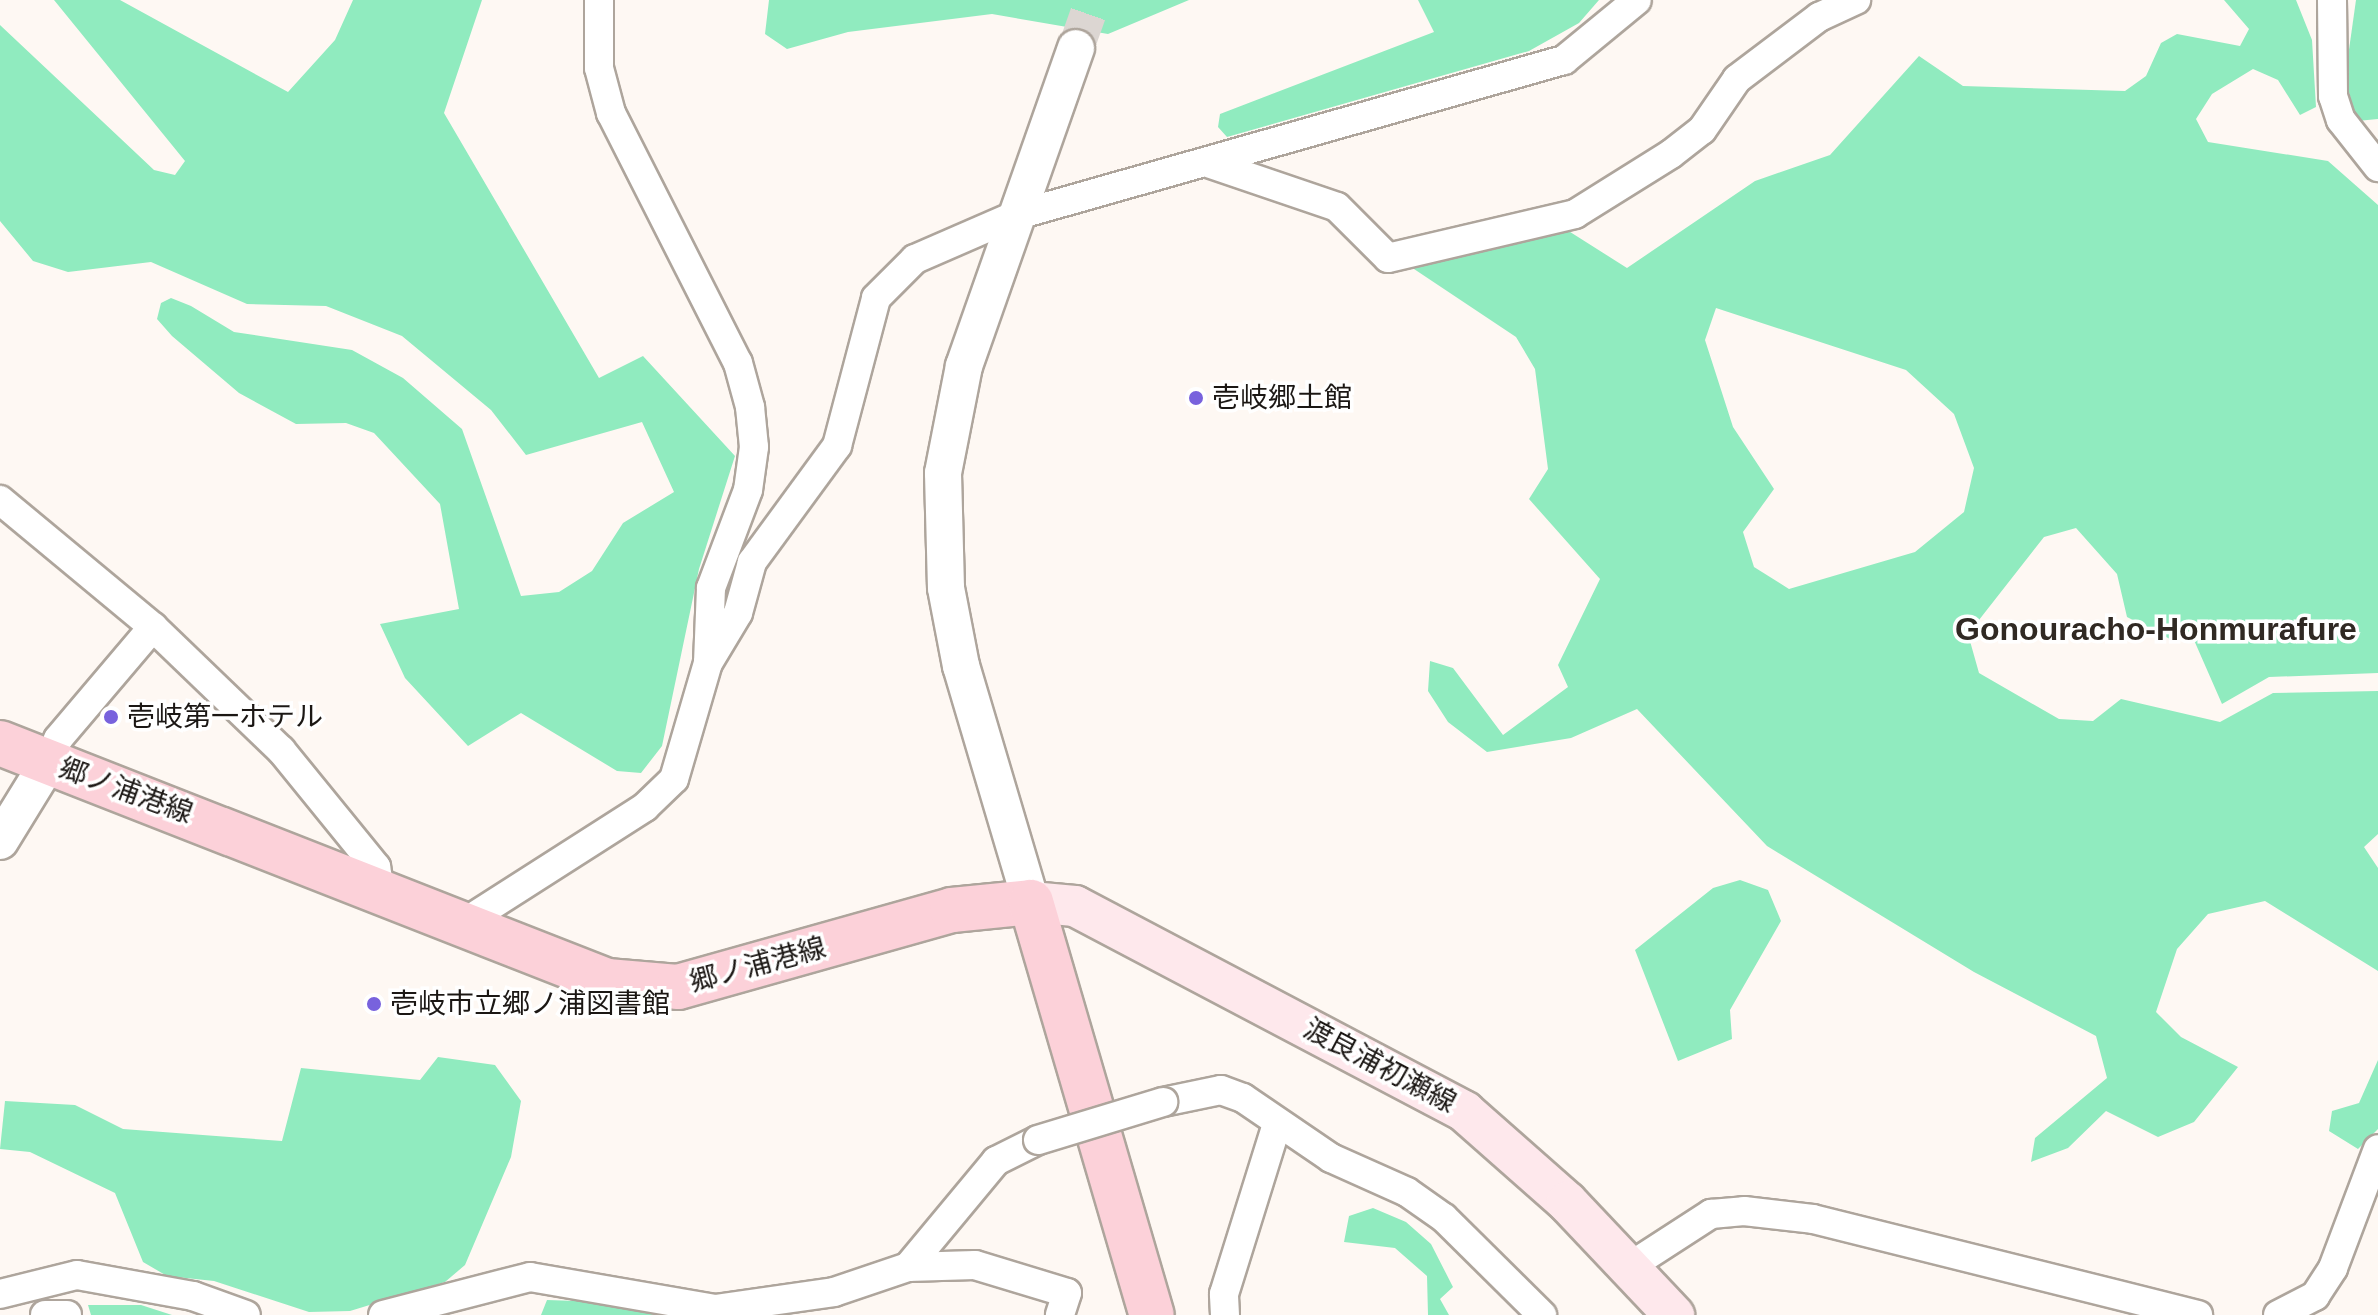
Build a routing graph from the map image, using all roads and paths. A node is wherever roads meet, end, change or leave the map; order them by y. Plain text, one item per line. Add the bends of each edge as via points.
1 (599, 0) edge
2 (1637, 0) edge
3 (1856, 0) edge
4 (2332, 0) edge
5 (1076, 48) tunnel mouth
6 (1205, 162) junction
7 (2378, 167) edge
8 (1014, 216) junction
9 (0, 500) edge
10 (153, 627) junction
11 (708, 663) junction
12 (0, 743) edge
13 (48, 763) junction
14 (2, 837) edge
15 (381, 896) junction
16 (1031, 902) junction
17 (459, 926) junction
18 (1277, 1124) junction
19 (2378, 1149) edge
20 (908, 1267) junction
21 (1629, 1267) junction
22 (0, 1294) edge
23 (835, 1304) edge
24 (45, 1315) edge
25 (67, 1315) edge
26 (246, 1315) edge
27 (383, 1315) edge
28 (1060, 1315) edge
29 (1152, 1315) edge
30 (1225, 1315) edge
31 (1542, 1315) edge
32 (1674, 1315) edge
33 (2198, 1315) edge
34 (2278, 1315) edge

1 - 11 street via 599,68 611,113 738,363 750,407 754,447 748,490 711,588
2 - 6 street via 1564,60
3 - 6 street via 1819,17 1737,79 1702,130 1671,154 1575,214 1388,258 1337,207
4 - 7 street via 2333,96 2341,120
5 - 8 street
6 - 8 street
8 - 11 street via 915,259 876,298 837,446 752,562 738,613
8 - 16 street via 964,366 941,521 961,666
9 - 10 street
10 - 13 street via 58,739
10 - 15 street via 281,750 376,867
11 - 17 street via 674,779 661,796
12 - 13 main road, 郷ノ浦港線
13 - 14 street
13 - 15 main road, 郷ノ浦港線
15 - 17 main road, 郷ノ浦港線
16 - 17 main road, 郷ノ浦港線 via 952,910 678,987 607,981
16 - 21 main road, 渡良浦初瀬線 via 1075,906 1465,1112
16 - 29 main road
18 - 20 street, bridge via 1221,1090 1038,1140 996,1161
18 - 30 street via 1224,1294
18 - 31 street via 1444,1218
19 - 34 street via 2333,1268 2315,1296
20 - 23 street
20 - 28 street via 975,1265 1067,1293
21 - 32 main road, 渡良浦初瀬線
21 - 33 street via 1711,1214 1744,1211 1813,1219
22 - 26 street via 77,1275 193,1296
23 - 27 street via 715,1309 530,1277
24 - 25 street

